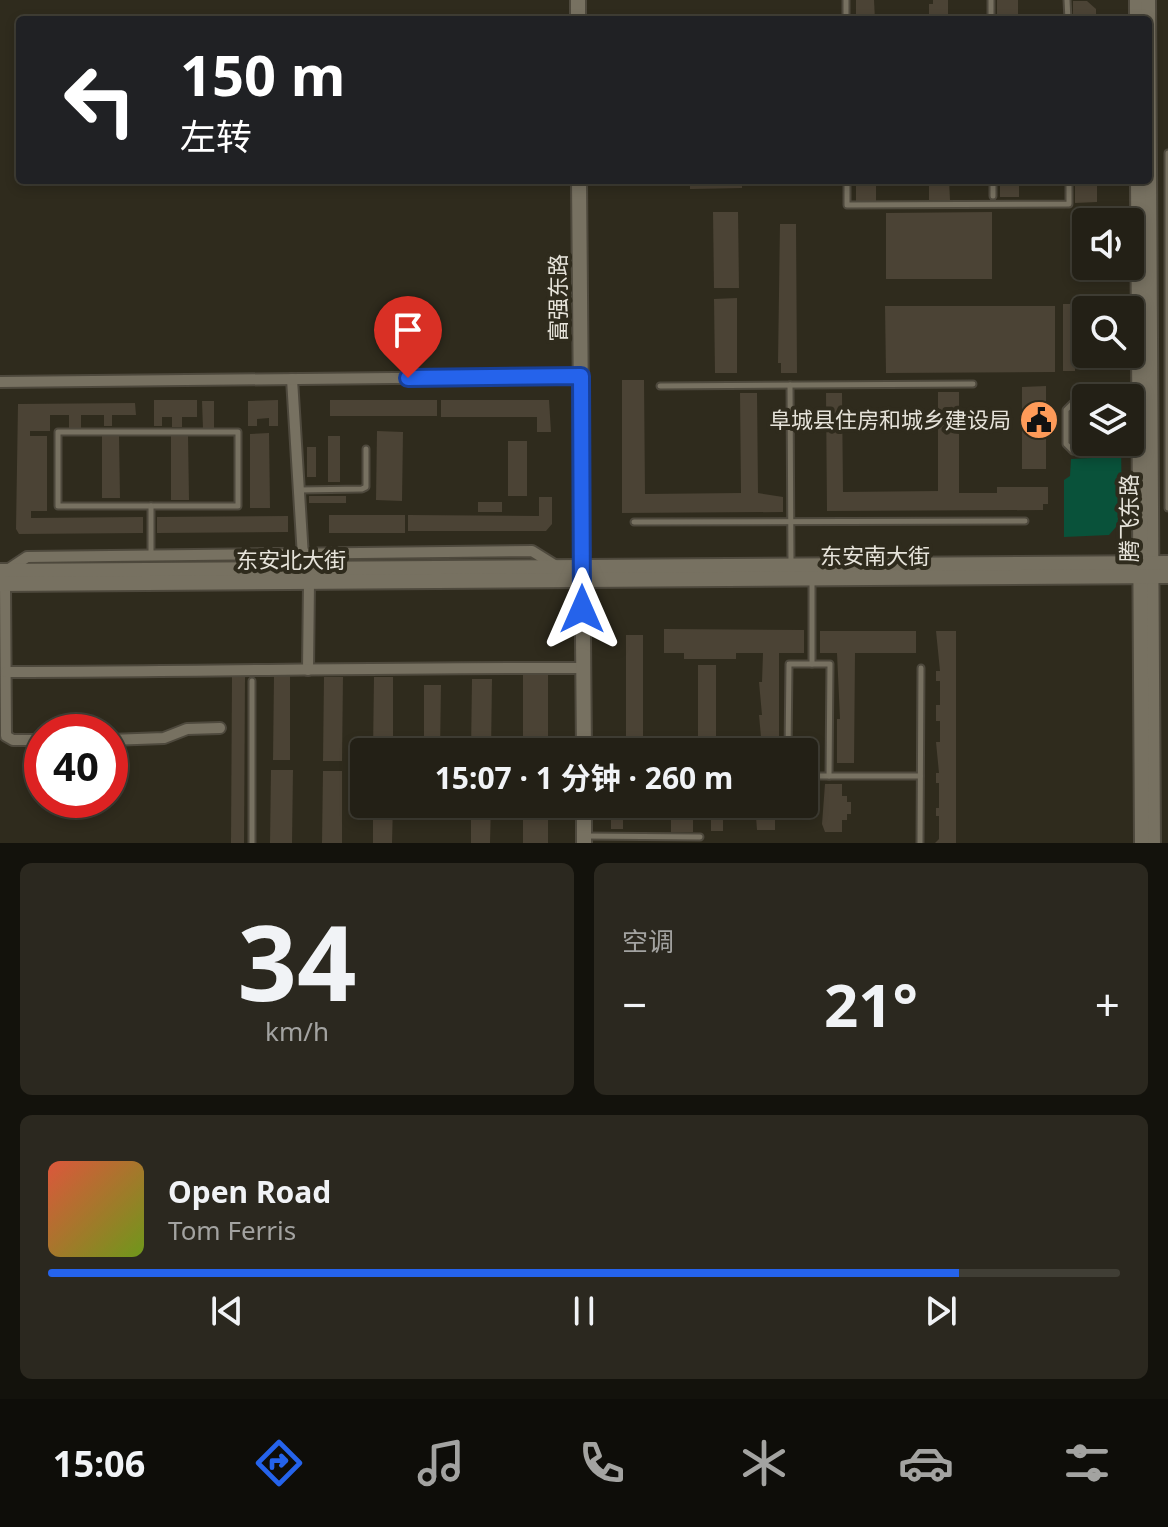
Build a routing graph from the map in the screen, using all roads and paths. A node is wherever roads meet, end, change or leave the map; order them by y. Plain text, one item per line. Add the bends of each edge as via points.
1 (1168, 153) edge
2 (579, 184) edge
3 (847, 184) edge
4 (993, 184) edge
5 (1069, 184) edge
6 (1138, 184) edge
7 (1149, 184) edge
8 (993, 196) dead end
9 (1168, 266) edge
10 (1150, 267) junction
11 (581, 376) junction
12 (292, 379) junction
13 (0, 382) edge
14 (973, 384) dead end
15 (1136, 384) edge
16 (790, 385) junction
17 (660, 386) dead end
18 (1072, 404) edge
19 (366, 449) dead end
20 (1072, 450) edge
21 (1137, 456) edge
22 (298, 490) junction
23 (151, 506) junction
24 (1168, 508) edge
25 (791, 521) junction
26 (1025, 521) dead end
27 (634, 522) dead end
28 (151, 555) junction
29 (1168, 563) edge
30 (791, 565) junction
31 (305, 568) junction
32 (1146, 569) junction
33 (582, 573) junction
34 (1168, 576) edge
35 (3, 578) edge
36 (812, 578) junction
37 (812, 664) junction
38 (583, 668) junction
39 (921, 668) dead end
40 (308, 670) junction
41 (6, 672) junction
42 (252, 681) dead end
43 (220, 728) dead end
44 (584, 738) edge
45 (788, 738) edge
46 (128, 739) edge
47 (24, 741) edge
48 (818, 776) edge
49 (829, 776) junction
50 (920, 776) junction
51 (584, 818) edge
52 (700, 837) dead end
53 (584, 839) edge
54 (252, 843) edge
55 (920, 843) edge
56 (1142, 843) edge
57 (1153, 843) edge

1 - 9 lane
2 - 11 street, 富强东路
3 - 5 lane via 847,205 1069,204
4 - 8 lane
6 - 15 street, 腾飞东路
7 - 10 street, 腾飞东路
9 - 10 lane
9 - 24 lane
10 - 32 street, 腾飞东路
11 - 12 street
11 - 33 street, 富强东路
12 - 13 street
12 - 22 street
14 - 16 lane
16 - 17 lane
16 - 25 lane
18 - 20 lane via 1066,410 1066,444
19 - 22 lane via 366,487
21 - 32 street, 腾飞东路
22 - 31 street
23 - 23 lane via 238,506 238,432 58,432 58,506
23 - 28 lane
25 - 26 lane
25 - 27 lane
25 - 30 lane
28 - 31 street
28 - 35 street via 27,557
29 - 32 street, 东安南大街
30 - 32 street, 东安南大街
30 - 33 street, 东安南大街
31 - 33 street, 东安北大街
31 - 33 street, 东安北大街 via 558,567
31 - 35 street, 东安北大街
31 - 40 street
32 - 34 street, 东安南大街
32 - 36 street, 东安南大街
32 - 56 street, 腾飞东路
32 - 57 street, 腾飞东路
33 - 36 street, 东安南大街
33 - 38 street, 富强东路
35 - 41 street
36 - 37 lane
37 - 45 lane via 789,664
37 - 49 lane via 830,664
38 - 40 street
38 - 44 street, 富强东路
39 - 50 lane
40 - 41 street
41 - 47 street via 6,736
42 - 54 lane
43 - 46 street
48 - 49 lane
49 - 50 lane
50 - 55 lane
51 - 53 street
52 - 53 lane

